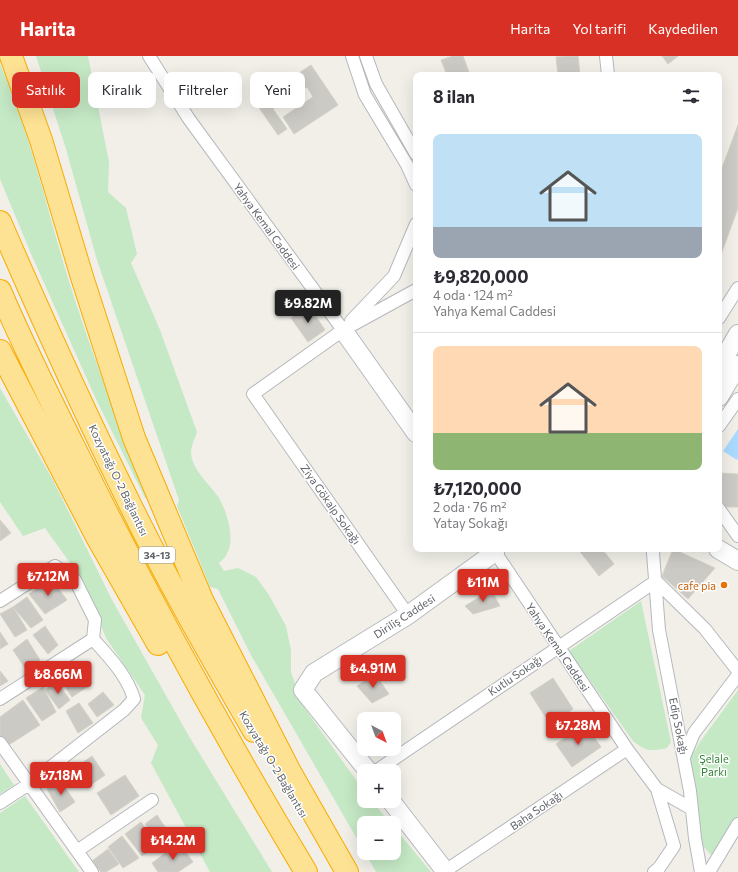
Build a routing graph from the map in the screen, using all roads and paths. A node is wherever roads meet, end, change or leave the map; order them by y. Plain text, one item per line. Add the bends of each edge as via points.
1 (11, 56) edge
2 (149, 56) edge
3 (352, 56) edge
4 (366, 56) edge
5 (606, 56) edge
6 (608, 72) edge
7 (413, 149) edge
8 (413, 178) edge
9 (0, 222) edge
10 (413, 231) edge
11 (738, 288) edge
12 (0, 291) edge
13 (413, 292) edge
14 (722, 313) edge
15 (343, 330) junction
16 (738, 334) edge
17 (0, 351) edge
18 (722, 362) edge
19 (738, 365) edge
20 (722, 392) edge
21 (738, 399) edge
22 (722, 422) edge
23 (413, 429) edge
24 (722, 513) edge
25 (738, 536) edge
26 (722, 551) edge
27 (493, 552) edge
28 (495, 552) edge
29 (653, 552) edge
30 (738, 560) edge
31 (656, 581) junction
32 (0, 601) edge
33 (408, 615) junction
34 (93, 639) junction
35 (558, 646) junction
36 (738, 671) edge
37 (738, 675) edge
38 (0, 698) edge
39 (0, 743) edge
40 (627, 749) junction
41 (684, 757) junction
42 (362, 764) edge
43 (386, 764) edge
44 (29, 784) junction
45 (656, 789) junction
46 (152, 800) dead end
47 (0, 803) edge
48 (396, 808) edge
49 (692, 809) junction
50 (738, 824) edge
51 (77, 851) junction
52 (92, 872) edge
53 (297, 872) edge
54 (306, 872) edge
55 (343, 872) edge
56 (347, 872) edge
57 (445, 872) edge
58 (654, 872) edge
59 (701, 872) edge
60 (709, 872) edge

1 - 56 highway via 41,140 134,438 202,600 290,772
2 - 15 street, Yahya Kemal Caddesi via 189,119
3 - 8 street via 365,95
4 - 7 street via 376,84
5 - 6 street
9 - 55 highway, Kozyatağı O-2 Bağlantısı / 34-13 via 45,326 125,495 194,628 285,786
10 - 15 street via 394,276
11 - 14 street
12 - 54 highway, 34-13 via 122,545 201,692
13 - 15 street
15 - 23 street, Yahya Kemal Caddesi
15 - 33 street, Ziya Gökalp Sokağı via 253,394
16 - 18 street
17 - 53 highway via 97,537 270,837
19 - 20 street
21 - 22 street
24 - 25 street
26 - 30 street
27 - 33 street, Diriliş Caddesi
28 - 35 street, Yahya Kemal Caddesi
29 - 31 street, Edip Sokağı
31 - 35 street, Kutlu Sokağı
31 - 36 street via 705,629
31 - 41 street, Edip Sokağı via 660,630
32 - 34 street via 55,566 75,580 95,620
33 - 42 street, Diriliş Caddesi via 314,673 303,690
34 - 38 street
34 - 44 street via 130,686 134,699 124,710
35 - 40 street, Yahya Kemal Caddesi
35 - 43 street, Kutlu Sokağı
37 - 41 street via 694,733
39 - 44 street
40 - 45 street, Yahya Kemal Caddesi
40 - 57 street, Baha Sokağı
41 - 49 street, Edip Sokağı
44 - 47 street
44 - 51 street
45 - 49 street, Yahya Kemal Caddesi
45 - 58 street via 674,846
46 - 51 street
48 - 57 street
49 - 59 street, Edip Sokağı
50 - 60 street
51 - 52 street

